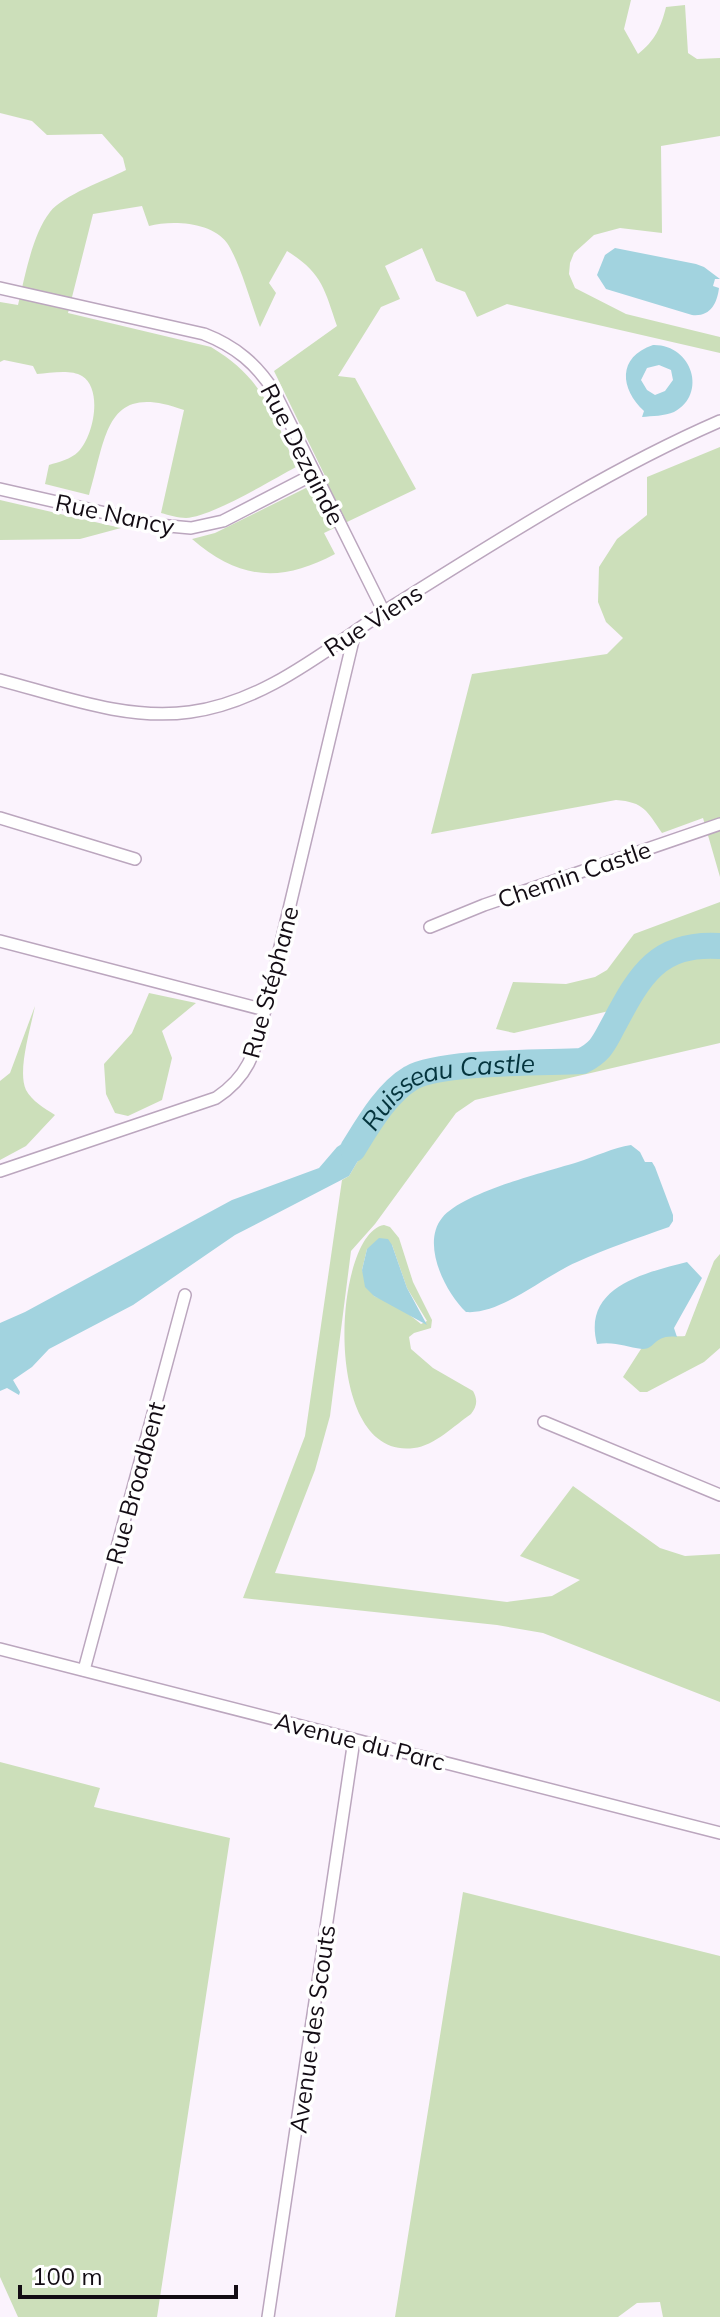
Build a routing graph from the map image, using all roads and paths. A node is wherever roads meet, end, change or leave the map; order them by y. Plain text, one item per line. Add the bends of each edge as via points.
1 (0, 288) edge
2 (720, 421) edge
3 (314, 474) junction
4 (0, 489) edge
5 (384, 612) junction
6 (355, 632) junction
7 (0, 680) edge
8 (0, 818) edge
9 (720, 824) edge
10 (135, 859) dead end
11 (430, 927) dead end
12 (0, 941) edge
13 (265, 1010) junction
14 (0, 1171) edge
15 (185, 1295) dead end
16 (544, 1422) dead end
17 (720, 1495) edge
18 (0, 1649) edge
19 (84, 1670) junction
20 (354, 1740) junction
21 (720, 1833) edge
22 (268, 2317) edge

1 - 3 street, Rue Dezainde via 204,334 228,345 268,381
2 - 5 street, Rue Viens via 557,506
3 - 4 street, Rue Nancy via 223,521 191,528
3 - 5 street, Rue Dezainde
5 - 6 street, Rue Viens
6 - 7 street, Rue Viens via 259,690 192,712 113,709
6 - 13 street, Rue Stéphane
8 - 10 street
9 - 11 street, Chemin Castle
12 - 13 street
13 - 14 street, Rue Stéphane via 248,1067 216,1098
15 - 19 street, Rue Broadbent
16 - 17 street
18 - 19 street, Avenue du Parc
19 - 20 street, Avenue du Parc
20 - 21 street, Avenue du Parc
20 - 22 street, Avenue des Scouts

